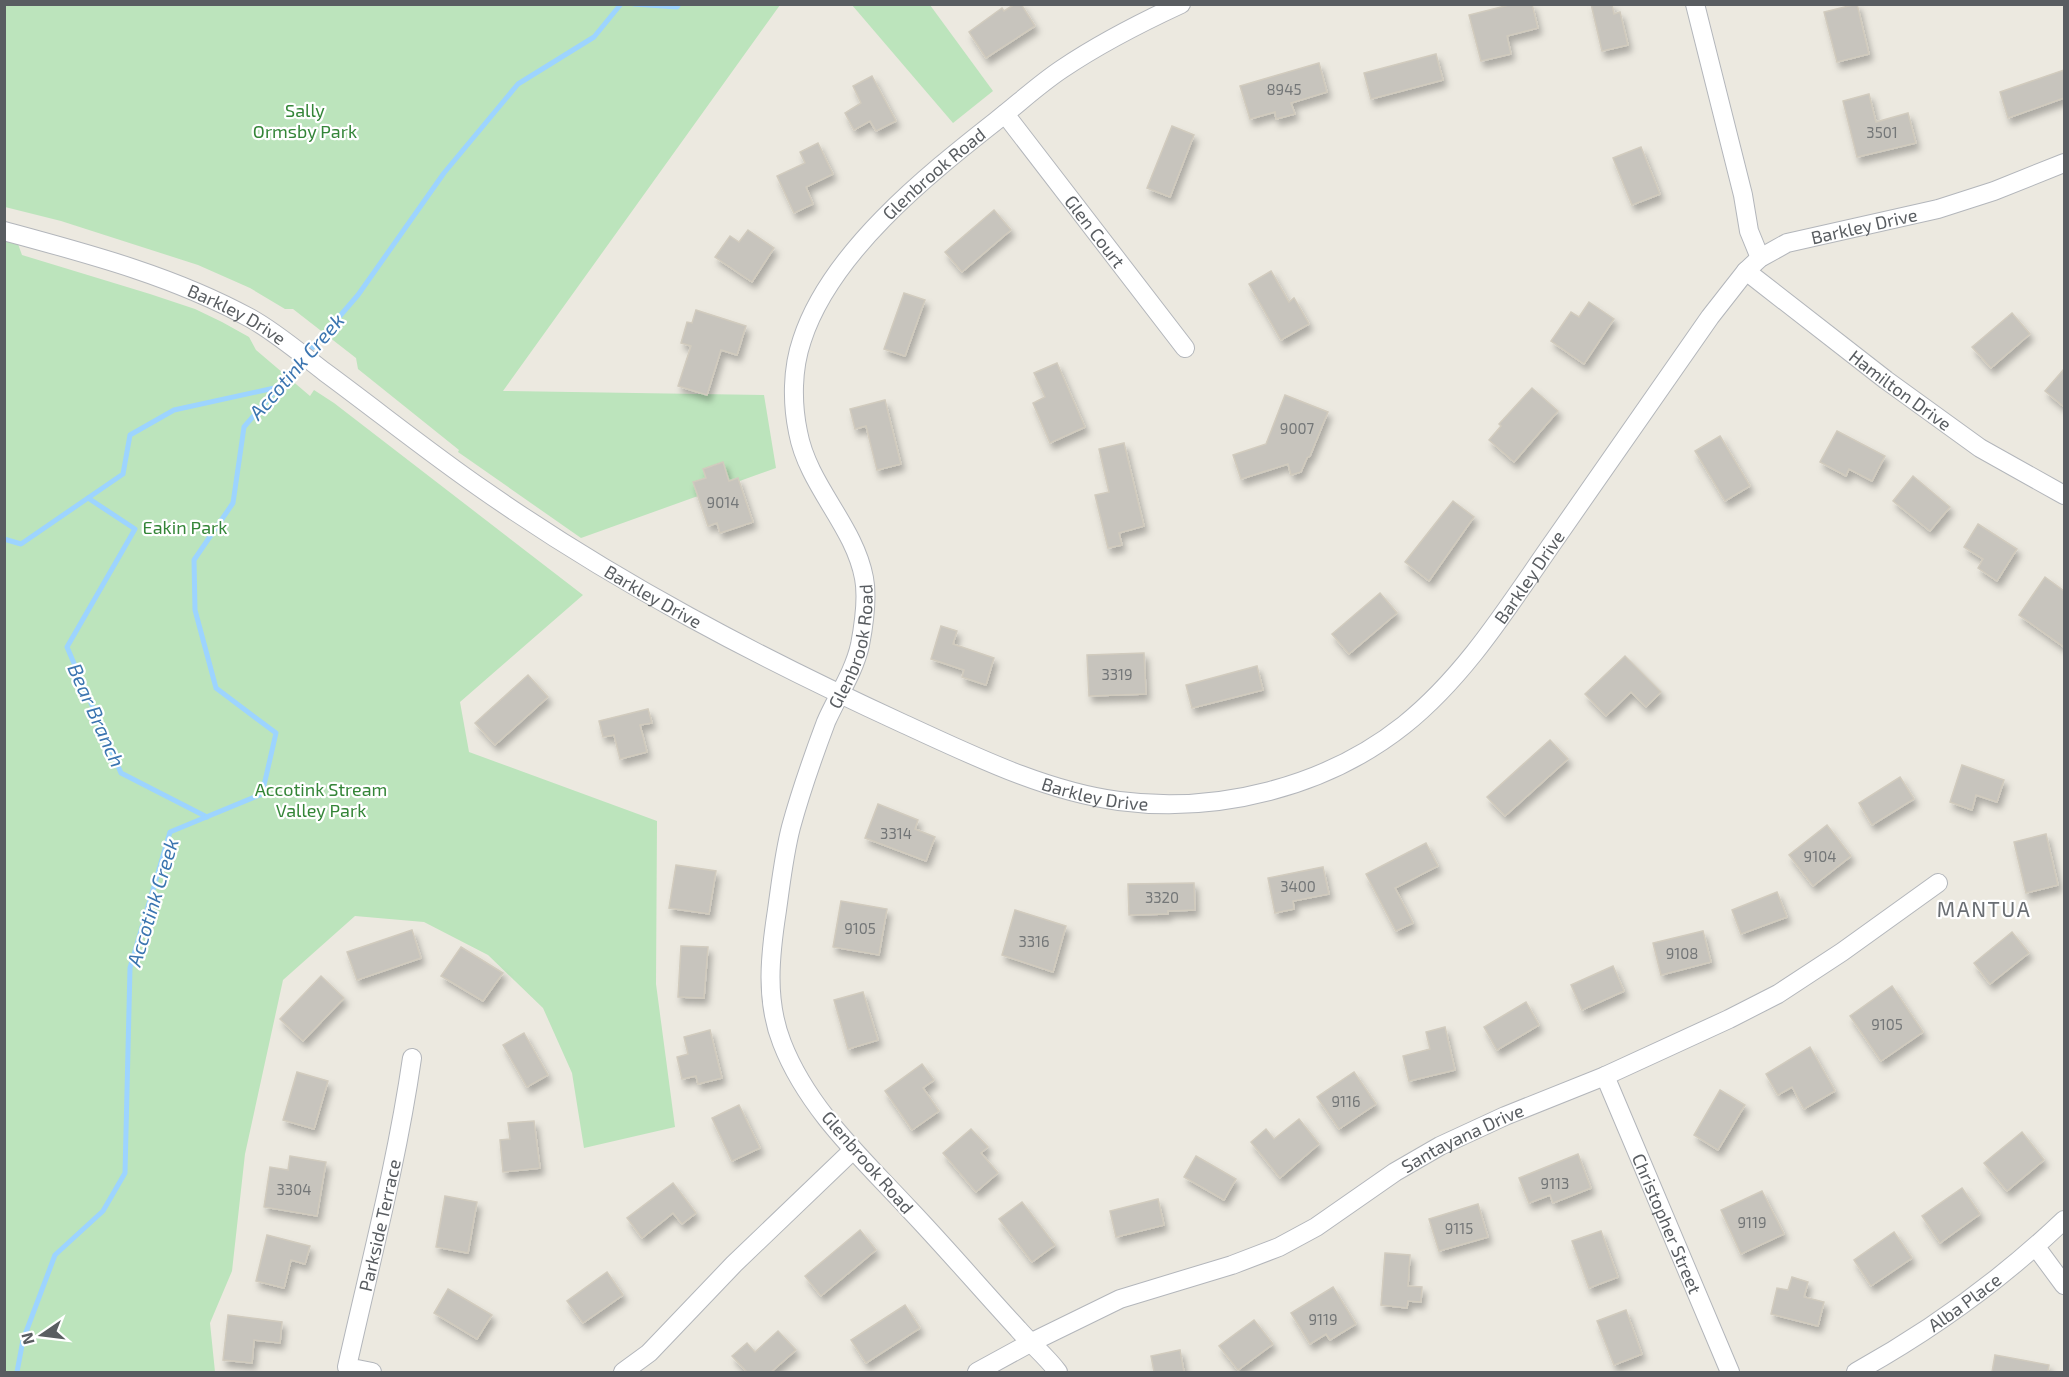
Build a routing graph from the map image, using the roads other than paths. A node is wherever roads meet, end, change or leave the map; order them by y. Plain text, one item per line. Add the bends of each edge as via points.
1 (1181, 4) edge
2 (1695, 4) edge
3 (1005, 114) junction
4 (2064, 163) edge
5 (4, 231) edge
6 (1760, 258) junction
7 (1746, 271) junction
8 (1185, 348) dead end
9 (2064, 495) edge
10 (839, 694) junction
11 (1938, 883) dead end
12 (412, 1058) dead end
13 (1605, 1076) junction
14 (853, 1150) junction
15 (2064, 1220) edge
16 (2036, 1247) junction
17 (2064, 1285) edge
18 (1030, 1343) junction
19 (372, 1372) edge
20 (624, 1372) edge
21 (977, 1372) edge
22 (1058, 1372) edge
23 (1730, 1372) edge
24 (1856, 1372) edge

1 - 3 street, Glenbrook Road via 1062,69
2 - 6 street via 1749,231
3 - 8 street, Glen Court
3 - 10 street, Glenbrook Road via 916,187 858,247 822,297 801,341 794,392 799,441 856,552 865,586 859,650
4 - 6 street, Barkley Drive via 1938,209 1787,243
5 - 10 street, Barkley Drive via 163,278 251,319 485,491 616,575 723,637
6 - 7 street, Barkley Drive
7 - 9 street, Hamilton Drive via 1980,448
7 - 10 street, Barkley Drive via 1468,660 1405,724 1336,767 1281,788 1224,800 1169,804 1118,800 1016,772
10 - 14 street, Glenbrook Road via 791,826 770,953 770,978 777,1027 788,1056 801,1081
11 - 13 street, Santayana Drive via 1778,994
12 - 19 street, Parkside Terrace via 402,1123 347,1367
13 - 18 street, Santayana Drive via 1440,1146 1279,1247 1120,1299
13 - 23 street, Christopher Street
14 - 18 street, Glenbrook Road
14 - 20 street via 734,1264 649,1353
15 - 16 street, Alba Place
16 - 17 street
16 - 24 street, Alba Place via 1923,1331
18 - 21 street, Santayana Drive
18 - 22 street, Glenbrook Road

